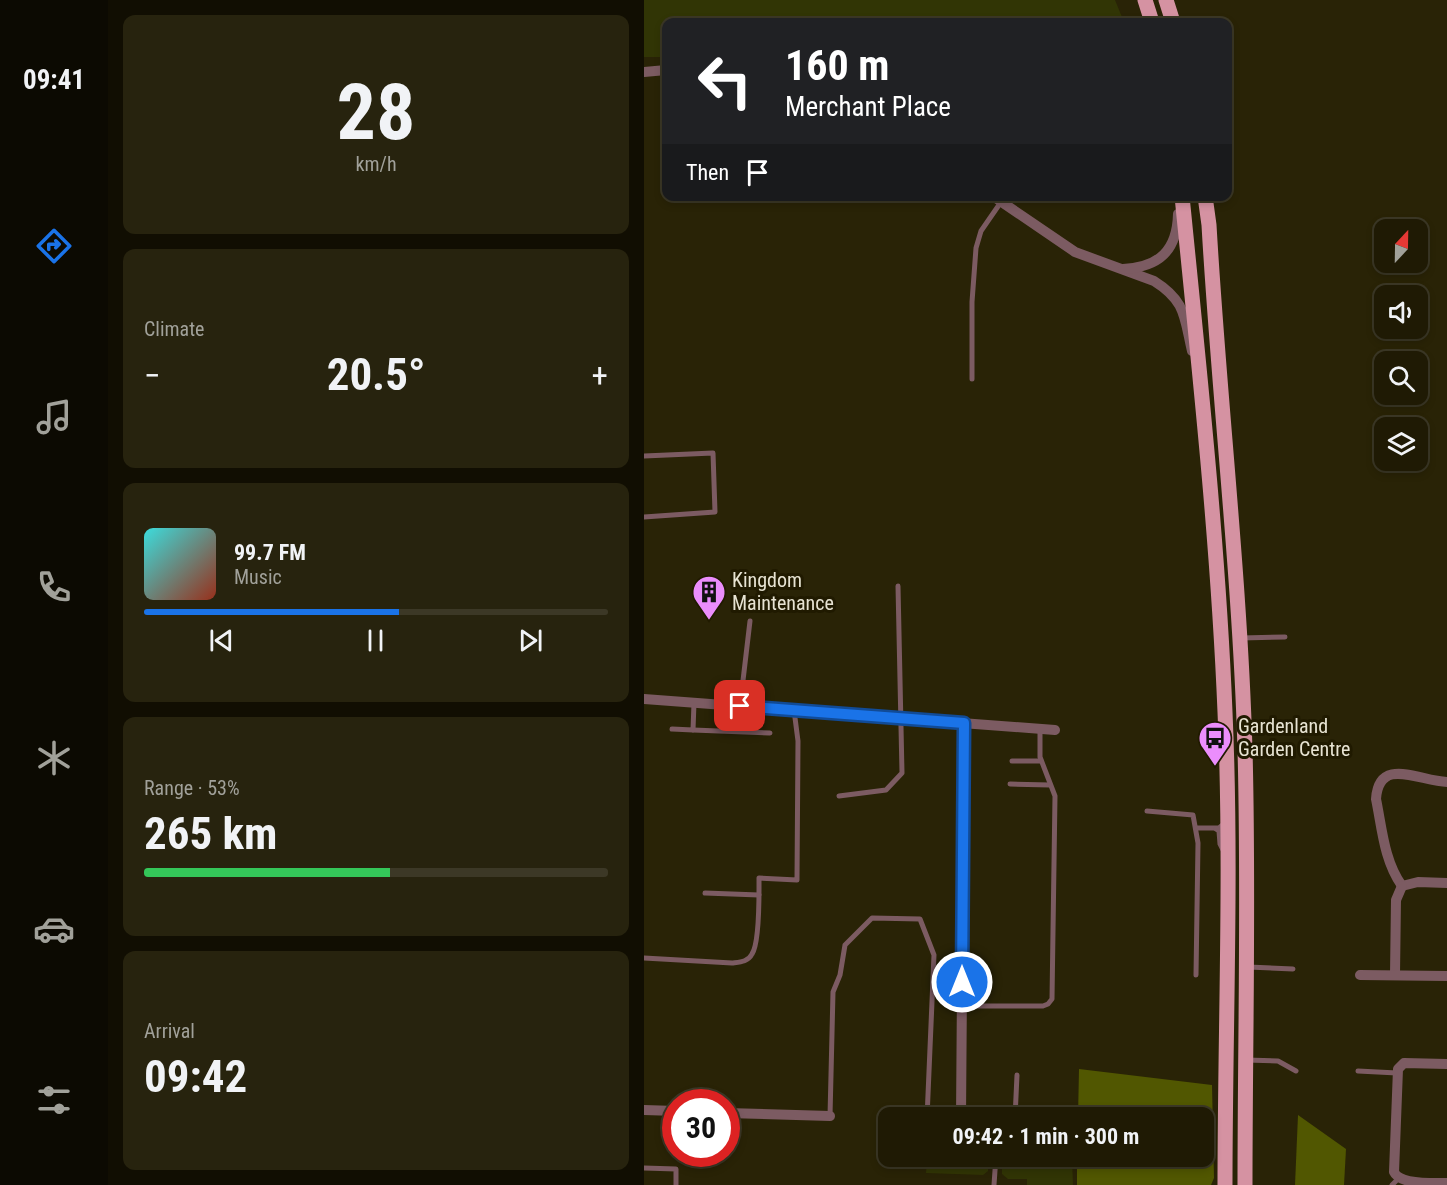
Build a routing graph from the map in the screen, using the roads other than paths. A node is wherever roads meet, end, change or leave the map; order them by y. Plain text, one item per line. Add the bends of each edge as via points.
1 (1145, 0) edge
2 (1166, 0) edge
3 (1151, 18) edge
4 (1172, 18) edge
5 (662, 70) edge
6 (644, 72) edge
7 (996, 201) edge
8 (1000, 201) edge
9 (1180, 201) edge
10 (1181, 201) edge
11 (1206, 201) edge
12 (1120, 269) junction
13 (972, 379) dead end
14 (1201, 391) junction
15 (644, 456) edge
16 (644, 517) edge
17 (898, 586) dead end
18 (750, 621) dead end
19 (1285, 637) dead end
20 (1239, 638) junction
21 (644, 699) edge
22 (695, 703) junction
23 (740, 706) junction
24 (794, 710) junction
25 (902, 718) junction
26 (964, 723) junction
27 (672, 729) dead end
28 (1040, 729) junction
29 (693, 730) junction
30 (1055, 730) dead end
31 (770, 733) dead end
32 (1012, 760) dead end
33 (1041, 761) junction
34 (1448, 782) edge
35 (1010, 784) dead end
36 (1050, 784) junction
37 (839, 796) dead end
38 (1147, 811) dead end
39 (1226, 817) junction
40 (1196, 828) junction
41 (1216, 829) junction
42 (1227, 858) junction
43 (1448, 884) edge
44 (1402, 886) junction
45 (705, 893) dead end
46 (759, 895) junction
47 (644, 958) edge
48 (1246, 967) junction
49 (1293, 969) dead end
50 (1395, 974) junction
51 (1196, 975) dead end
52 (1360, 975) dead end
53 (1448, 976) edge
54 (962, 1006) junction
55 (1245, 1059) junction
56 (1448, 1064) edge
57 (1296, 1071) dead end
58 (1358, 1071) dead end
59 (1397, 1073) junction
60 (1017, 1075) dead end
61 (927, 1107) edge
62 (961, 1107) edge
63 (1016, 1107) edge
64 (644, 1110) edge
65 (662, 1111) edge
66 (740, 1113) edge
67 (830, 1116) joint
68 (644, 1167) edge
69 (995, 1167) edge
70 (1395, 1182) edge
71 (1448, 1183) edge
72 (676, 1185) edge
73 (994, 1185) edge
74 (1225, 1185) edge
75 (1245, 1185) edge

1 - 3 main road
2 - 4 main road
5 - 6 street
7 - 13 lane via 976,248
8 - 12 street via 1075,252
9 - 12 street via 1178,226 1169,249 1153,263
10 - 14 main road
11 - 20 main road
12 - 14 street via 1154,281 1179,303
14 - 39 main road via 1219,601
15 - 16 lane via 713,453 715,497 715,512
17 - 25 lane
18 - 23 lane
19 - 20 lane
20 - 48 main road via 1245,750
21 - 22 street
22 - 23 street
22 - 29 lane
23 - 24 street
24 - 25 street
24 - 46 lane via 798,741 797,880 759,878
25 - 26 street
25 - 37 lane via 902,773 886,790
26 - 28 street
26 - 54 street
27 - 29 lane
28 - 30 street
28 - 33 lane
29 - 31 lane
32 - 33 lane
33 - 36 lane
34 - 44 street via 1395,774 1381,780 1377,789 1388,859
35 - 36 lane
36 - 54 lane via 1055,796 1052,999 1043,1006
38 - 40 lane via 1193,815
39 - 41 lane via 1224,825
39 - 42 main road
40 - 41 lane
40 - 51 lane
41 - 42 lane
42 - 74 main road
43 - 44 street via 1418,882
44 - 50 street via 1396,900
45 - 46 lane
46 - 47 lane via 756,945 752,956 743,962
48 - 49 lane
48 - 55 main road
50 - 52 street
50 - 53 street
54 - 62 street
55 - 57 lane via 1278,1061
55 - 75 main road
56 - 59 street via 1404,1063
58 - 59 lane
59 - 70 street
60 - 63 lane
61 - 67 lane via 934,955 920,919 872,918 845,945 833,992
64 - 65 street
66 - 67 street
68 - 72 lane via 677,1169
69 - 73 lane
70 - 71 street

